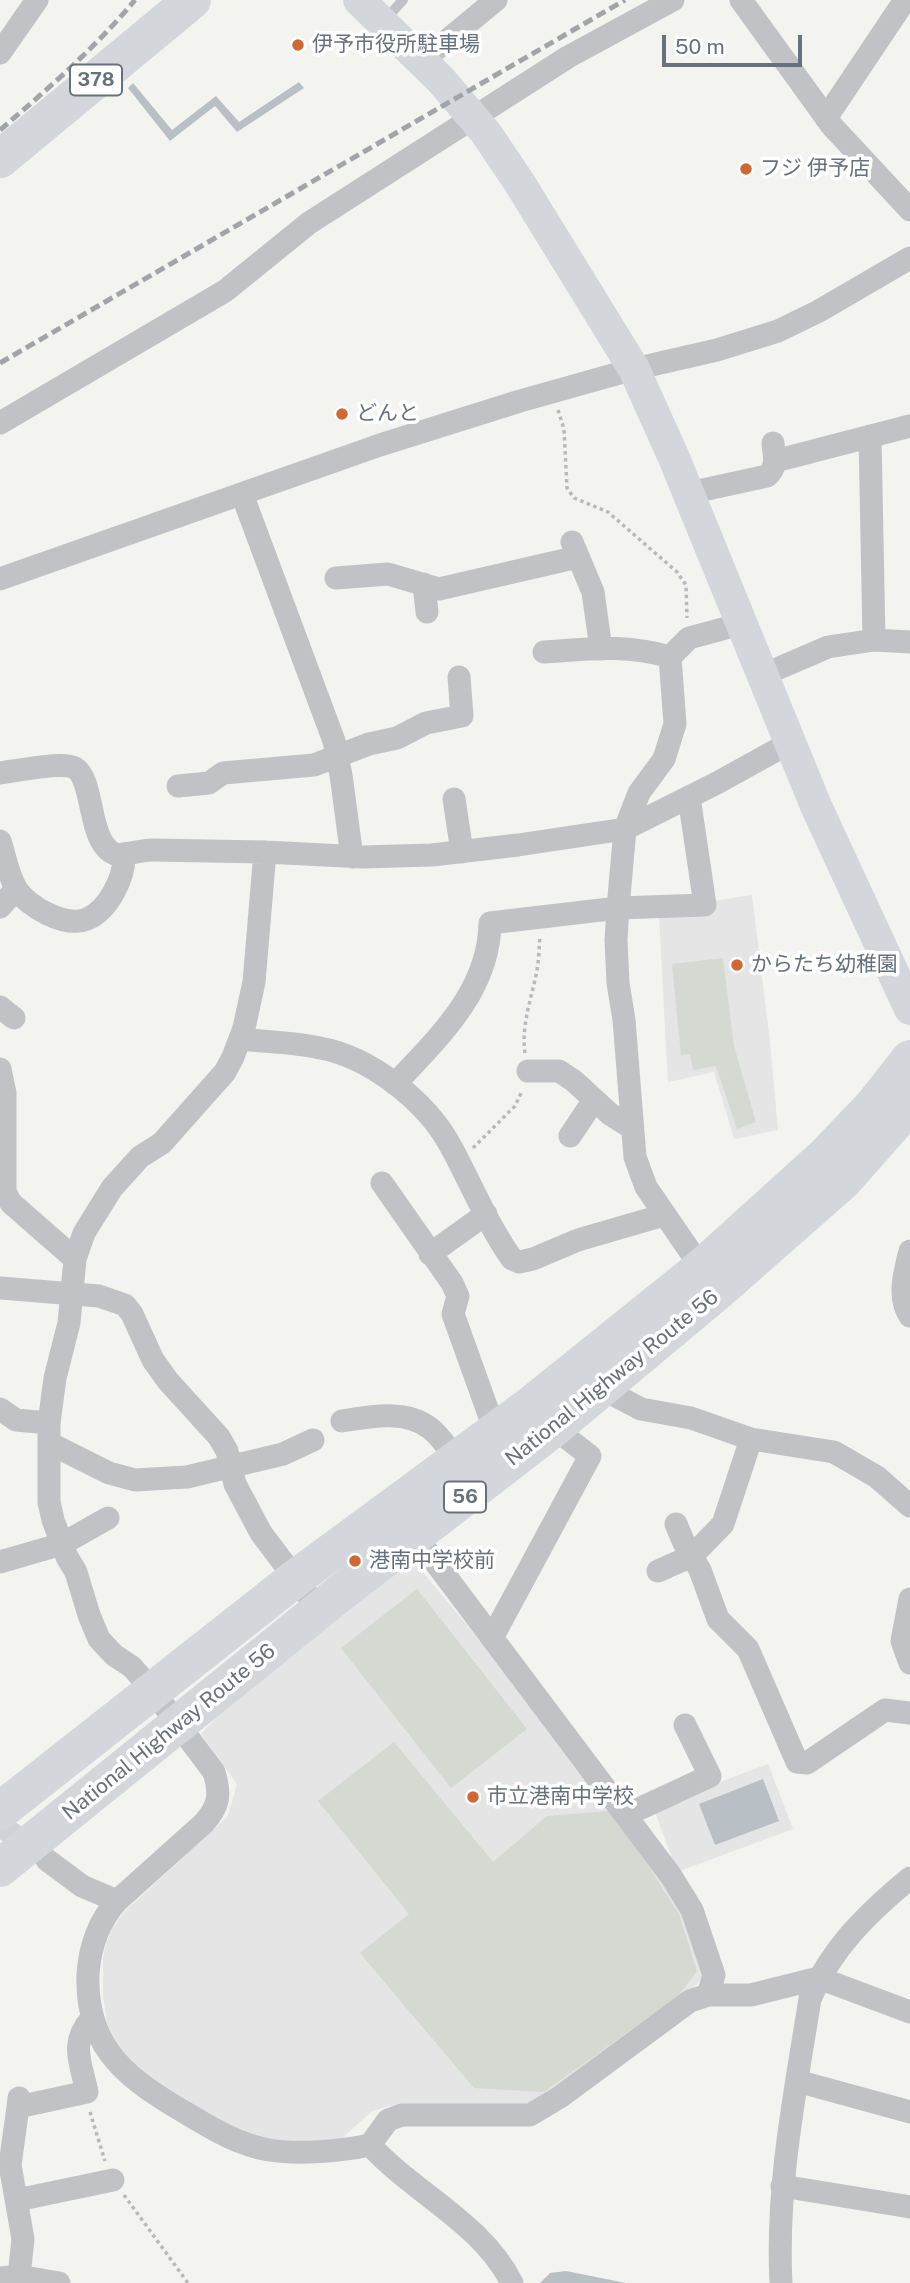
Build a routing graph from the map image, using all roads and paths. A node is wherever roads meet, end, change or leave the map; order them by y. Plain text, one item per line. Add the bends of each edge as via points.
1 (37, 0) edge
2 (192, 0) edge
3 (359, 0) edge
4 (496, 0) edge
5 (673, 0) edge
6 (740, 0) edge
7 (905, 0) edge
8 (393, 11) edge
9 (0, 53) edge
10 (422, 61) junction
11 (473, 117) junction
12 (825, 118) junction
13 (0, 159) edge
14 (910, 209) edge
15 (910, 258) edge
16 (634, 369) junction
17 (552, 392) junction
18 (0, 423) edge
19 (910, 426) edge
20 (870, 436) junction
21 (689, 493) junction
22 (242, 494) junction
23 (336, 578) dead end
24 (0, 579) edge
25 (424, 584) junction
26 (427, 612) dead end
27 (741, 624) junction
28 (689, 638) junction
29 (874, 640) junction
30 (910, 642) edge
31 (601, 649) junction
32 (544, 652) dead end
33 (670, 657) junction
34 (763, 675) junction
35 (460, 677) dead end
36 (791, 741) junction
37 (337, 756) junction
38 (0, 773) edge
39 (178, 786) dead end
40 (688, 797) junction
41 (454, 799) dead end
42 (625, 829) junction
43 (0, 841) edge
44 (265, 852) junction
45 (462, 852) junction
46 (124, 855) junction
47 (352, 857) junction
48 (16, 889) junction
49 (0, 907) edge
50 (618, 908) junction
51 (542, 917) junction
52 (910, 1009) edge
53 (240, 1039) junction
54 (910, 1059) edge
55 (0, 1069) edge
56 (528, 1071) junction
57 (395, 1084) junction
58 (594, 1100) junction
59 (910, 1105) edge
60 (632, 1129) junction
61 (570, 1136) dead end
62 (460, 1163) junction
63 (382, 1182) dead end
64 (486, 1214) junction
65 (664, 1215) junction
66 (910, 1251) edge
67 (430, 1254) junction
68 (75, 1259) junction
69 (710, 1280) junction
70 (0, 1288) edge
71 (71, 1295) junction
72 (910, 1316) edge
73 (601, 1388) junction
74 (0, 1409) edge
75 (341, 1421) dead end
76 (554, 1428) junction
77 (495, 1431) junction
78 (49, 1433) junction
79 (751, 1439) junction
80 (313, 1440) dead end
81 (456, 1458) junction
82 (231, 1468) junction
83 (910, 1506) edge
84 (108, 1518) dead end
85 (403, 1521) junction
86 (676, 1524) dead end
87 (62, 1544) junction
88 (692, 1556) junction
89 (0, 1562) edge
90 (658, 1570) dead end
91 (296, 1578) junction
92 (910, 1598) edge
93 (319, 1610) junction
94 (492, 1638) junction
95 (910, 1663) edge
96 (153, 1691) junction
97 (910, 1713) edge
98 (179, 1724) junction
99 (685, 1725) dead end
100 (0, 1811) edge
101 (626, 1815) junction
102 (47, 1860) tunnel mouth
103 (0, 1867) edge
104 (910, 1878) edge
105 (117, 1901) junction
106 (819, 1978) junction
107 (708, 1995) junction
108 (910, 2012) edge
109 (92, 2018) junction
110 (797, 2081) junction
111 (910, 2112) edge
112 (370, 2145) junction
113 (113, 2180) dead end
114 (782, 2186) junction
115 (18, 2200) junction
116 (910, 2207) edge
117 (10, 2277) edge
118 (59, 2283) edge
119 (512, 2283) edge
120 (781, 2283) edge

1 - 9 street
2 - 13 highway, 378
3 - 8 street
4 - 10 street
5 - 11 street via 568,57
6 - 12 street
7 - 12 street
8 - 10 street
10 - 11 street
11 - 16 street via 519,182
11 - 18 street via 309,223 225,291
12 - 14 street
15 - 16 street via 778,331
16 - 17 street
16 - 21 street
17 - 22 street
17 - 28 path via 564,429 567,488 574,498 608,512 677,572 685,585
19 - 20 street
20 - 21 street via 774,452 772,472 767,476
20 - 29 street
21 - 27 street
22 - 24 street
22 - 37 street
23 - 25 street via 388,573
25 - 26 street
25 - 31 street via 439,589 575,549 593,592
27 - 28 street
27 - 34 street
28 - 33 street
29 - 30 street
29 - 34 street via 828,647
31 - 32 street
31 - 33 street via 624,647
33 - 42 street via 675,724 664,760 639,793
34 - 36 street
35 - 37 street via 462,716 426,723 397,738
36 - 40 street
36 - 52 street via 816,806
37 - 39 street via 314,765 223,773 209,783
37 - 47 street
38 - 46 street via 63,765 75,768 82,776 97,833 114,854
40 - 42 street
40 - 50 street via 705,905
41 - 45 street
42 - 45 street
42 - 50 street
43 - 48 street
44 - 46 street via 135,850
44 - 47 street
44 - 53 street via 254,982
45 - 47 street
46 - 48 street via 111,895 100,911 86,920 52,917
48 - 49 street
50 - 51 street
50 - 60 street via 618,983
51 - 56 path via 537,970 523,1032
51 - 57 street via 490,923 489,947 469,996 448,1027
53 - 57 street via 321,1048 349,1056
53 - 68 street via 225,1072 162,1143 140,1157 113,1188
54 - 69 highway, National Highway Route 56 / 56 via 872,1107
55 - 68 street via 5,1093 5,1192 11,1203
56 - 58 street via 559,1072
56 - 62 path via 515,1106
57 - 62 street via 415,1101
58 - 60 street
58 - 61 street
59 - 69 highway, National Highway Route 56 / 56 via 844,1180
60 - 65 street via 635,1157 646,1187
62 - 64 street
63 - 67 street
64 - 65 street via 505,1250 519,1262
64 - 67 street
65 - 69 street
66 - 72 street via 903,1280
67 - 77 street via 458,1296 453,1314
68 - 71 street
69 - 73 highway, National Highway Route 56 / 56
69 - 77 highway, National Highway Route 56 / 56
70 - 71 street
71 - 78 street
71 - 82 street via 99,1296 125,1305 153,1360 219,1437
73 - 76 highway, National Highway Route 56 / 56
73 - 79 street via 641,1409 691,1418
74 - 78 street
75 - 81 street via 379,1416 417,1420 433,1430
76 - 85 highway, National Highway Route 56 / 56
76 - 94 street via 590,1457
77 - 81 highway, National Highway Route 56 / 56
78 - 82 street via 109,1473 135,1480
78 - 87 street via 49,1502
79 - 83 street via 834,1452 877,1477
79 - 88 street via 723,1524
80 - 82 street via 283,1454
81 - 85 highway, National Highway Route 56 / 56
82 - 91 street via 261,1533
84 - 87 street
85 - 91 highway, National Highway Route 56 / 56
85 - 93 highway, National Highway Route 56 / 56
85 - 94 street
86 - 88 street
87 - 89 street
87 - 96 street via 99,1639
88 - 90 street
88 - 97 street via 718,1619 748,1648 797,1762 807,1763 886,1710
91 - 93 street
91 - 96 highway, National Highway Route 56 / 56
92 - 95 street via 902,1641
93 - 98 highway, National Highway Route 56 / 56
94 - 101 street
96 - 98 street
96 - 100 highway, National Highway Route 56 / 56
98 - 103 highway, National Highway Route 56 / 56
98 - 105 street via 214,1772 219,1788 215,1810
99 - 101 street via 710,1776
101 - 107 street via 692,1910 714,1975
102 - 105 street via 82,1886
104 - 106 street via 854,1929
105 - 109 street via 91,1948 88,1986
106 - 107 street via 751,1995
106 - 108 street
106 - 110 street via 810,1999
107 - 112 street via 690,2001 530,2115 402,2115 388,2120
109 - 112 street via 107,2050 138,2084 222,2134 270,2150
109 - 115 street via 77,2049 86,2092 19,2103 10,2165
110 - 111 street
110 - 114 street
112 - 119 street via 470,2228 501,2262
113 - 115 street
114 - 116 street
114 - 120 street
115 - 117 street via 23,2239
117 - 118 street

